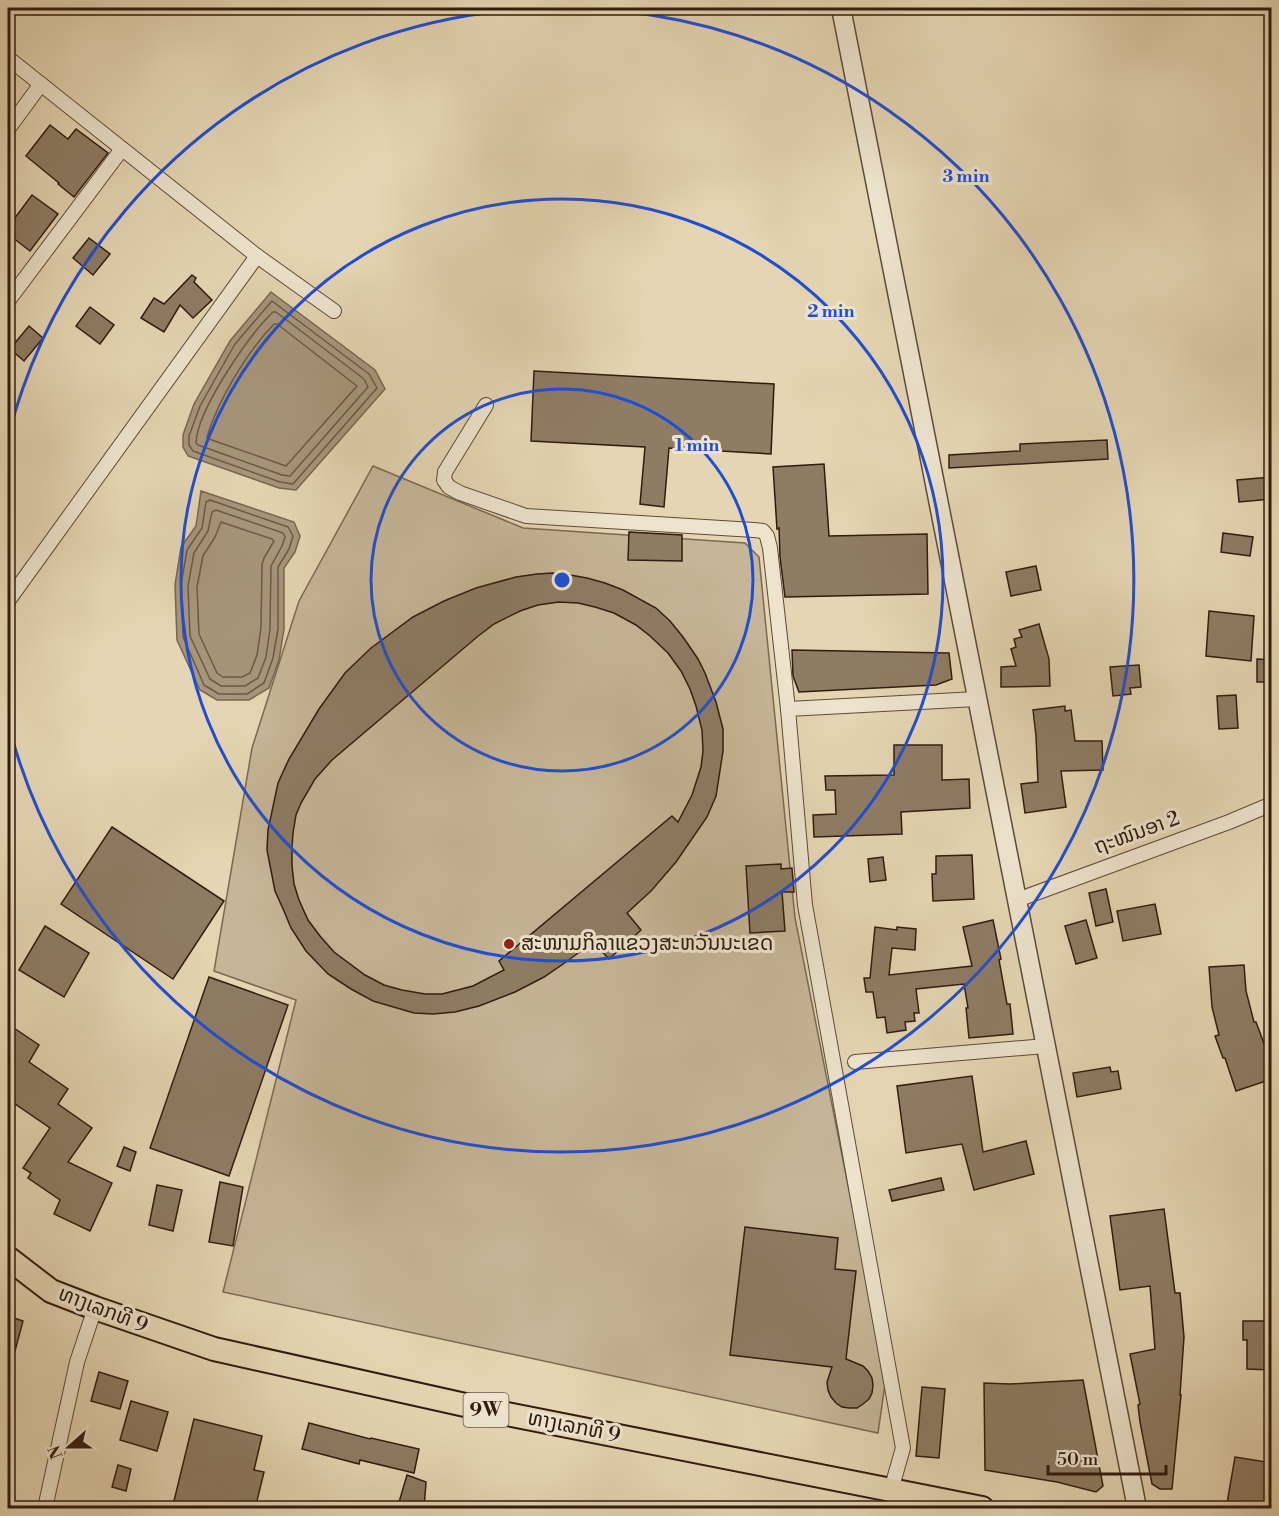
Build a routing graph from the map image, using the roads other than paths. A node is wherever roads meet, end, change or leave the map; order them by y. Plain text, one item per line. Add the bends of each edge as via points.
1 (841, 8) edge
2 (8, 58) edge
3 (41, 84) junction
4 (8, 129) edge
5 (122, 149) junction
6 (257, 256) junction
7 (8, 301) edge
8 (334, 311) dead end
9 (486, 405) dead end
10 (8, 602) edge
11 (977, 699) junction
12 (788, 709) junction
13 (1272, 804) edge
14 (1017, 900) junction
15 (1046, 1046) junction
16 (855, 1062) dead end
17 (8, 1258) edge
18 (94, 1308) junction
19 (891, 1490) junction
20 (925, 1503) edge
21 (45, 1509) edge
22 (982, 1509) edge
23 (1137, 1509) edge

1 - 11 street
2 - 3 street
3 - 4 street
3 - 5 street
5 - 6 street
5 - 7 street
6 - 8 street
6 - 10 street
9 - 12 street via 445,472 449,488 526,516 763,531 770,548
11 - 12 street
11 - 14 street
12 - 19 street via 805,905 903,1448
13 - 14 street, ຖະໜົນອາ 2
14 - 15 street
15 - 16 street
15 - 23 street
17 - 18 main road, ທາງເລກທີ 9 / 9W via 51,1291
18 - 19 main road, ທາງເລກທີ 9 / 9W via 214,1349 492,1411
18 - 21 street via 77,1362
19 - 20 main road, ທາງເລກທີ 9 / 9W
20 - 22 main road, ທາງເລກທີ 9 / 9W

